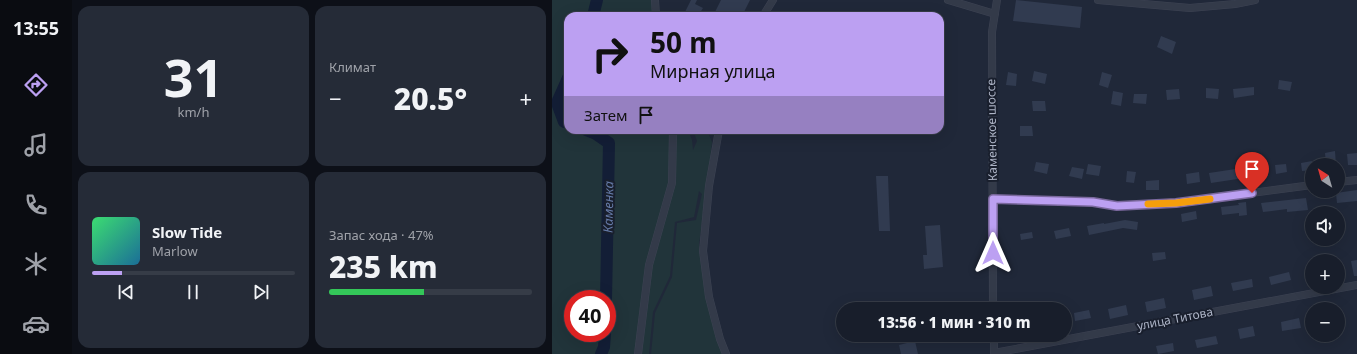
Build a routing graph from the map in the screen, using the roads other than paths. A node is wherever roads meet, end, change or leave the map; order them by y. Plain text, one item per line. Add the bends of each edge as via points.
1 (655, 0) edge
2 (773, 0) edge
3 (948, 0) edge
4 (997, 0) edge
5 (1098, 0) edge
6 (1255, 0) edge
7 (656, 12) edge
8 (766, 12) edge
9 (995, 14) junction
10 (673, 134) edge
11 (718, 134) edge
12 (1357, 180) edge
13 (1345, 181) edge
14 (1305, 186) edge
15 (993, 199) junction
16 (1357, 285) edge
17 (994, 302) edge
18 (994, 342) edge
19 (994, 353) edge
20 (638, 354) edge
21 (726, 354) edge

1 - 7 street
2 - 8 street
3 - 9 street
4 - 9 street, Каменское шоссе
5 - 6 street via 1190,8
9 - 15 street, Каменское шоссе via 992,32
10 - 20 street via 672,183 649,264
11 - 21 street via 709,186 703,251 709,297
12 - 13 street
14 - 15 street via 1176,203 1117,206 1093,202
15 - 17 street, Каменское шоссе
16 - 19 street, улица Титова
18 - 19 street

